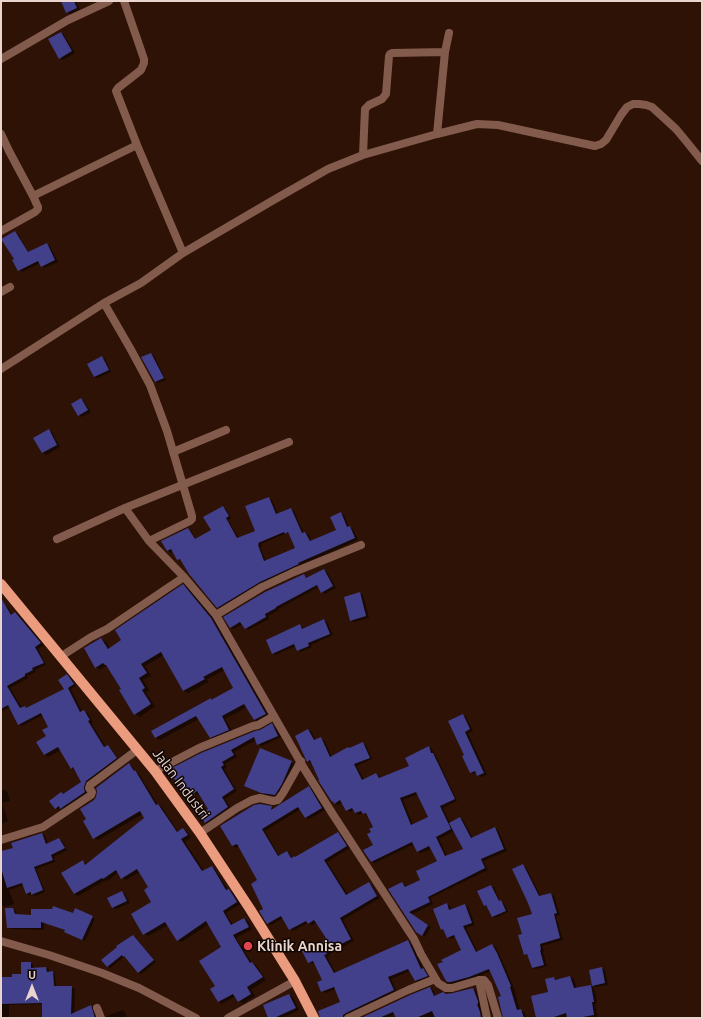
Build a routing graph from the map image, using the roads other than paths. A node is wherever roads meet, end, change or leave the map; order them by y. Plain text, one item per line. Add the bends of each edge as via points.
1 (108, 1) edge
2 (124, 1) edge
3 (449, 33) dead end
4 (445, 52) junction
5 (1, 59) edge
6 (1, 134) edge
7 (437, 134) junction
8 (137, 145) junction
9 (5, 152) edge
10 (362, 155) junction
11 (702, 162) edge
12 (33, 196) junction
13 (1, 232) edge
14 (183, 253) junction
15 (10, 287) dead end
16 (1, 292) edge
17 (104, 303) junction
18 (1, 369) edge
19 (226, 430) dead end
20 (289, 442) dead end
21 (173, 452) junction
22 (182, 485) junction
23 (125, 508) junction
24 (57, 539) dead end
25 (149, 541) junction
26 (362, 546) dead end
27 (184, 577) junction
28 (1, 584) edge
29 (216, 615) junction
30 (60, 657) junction
31 (274, 716) junction
32 (137, 750) junction
33 (300, 761) junction
34 (155, 771) junction
35 (200, 833) junction
36 (1, 840) edge
37 (1, 941) edge
38 (435, 979) junction
39 (479, 980) junction
40 (295, 981) junction
41 (96, 1008) dead end
42 (101, 1018) edge
43 (196, 1018) edge
44 (228, 1018) edge
45 (314, 1018) edge
46 (348, 1018) edge
47 (487, 1018) edge
48 (498, 1018) edge

1 - 5 street via 68,20
2 - 8 street via 144,63 141,70 116,91
3 - 4 street
4 - 7 street
4 - 10 street via 390,54 386,94 365,109
6 - 9 street
7 - 10 street
7 - 11 street via 477,124 595,146 606,140 627,108 639,104 652,108 676,129
8 - 12 street
8 - 14 street
9 - 12 street
10 - 14 street via 306,181
12 - 13 street via 38,209
14 - 17 street via 141,283
15 - 16 street
17 - 18 street
17 - 21 street via 150,386
19 - 21 street
20 - 22 street
21 - 22 street
22 - 23 street
22 - 25 street via 191,520
23 - 24 street
23 - 25 street
25 - 27 street
26 - 29 street via 262,587
27 - 29 street
27 - 30 street
28 - 30 main road, Jalan Industri
29 - 31 street
30 - 32 main road, Jalan Industri
31 - 33 street
31 - 34 street via 199,748
32 - 34 main road, Jalan Industri
32 - 36 street via 90,785 91,795 43,827
33 - 35 street via 278,800 252,800
33 - 38 street via 414,939
34 - 35 main road, Jalan Industri
35 - 40 main road, Jalan Industri
37 - 43 street via 133,985
38 - 39 street via 446,988
38 - 46 street
39 - 47 street
39 - 48 street via 484,980 488,985
40 - 44 street
40 - 45 main road, Jalan Industri
41 - 42 street

